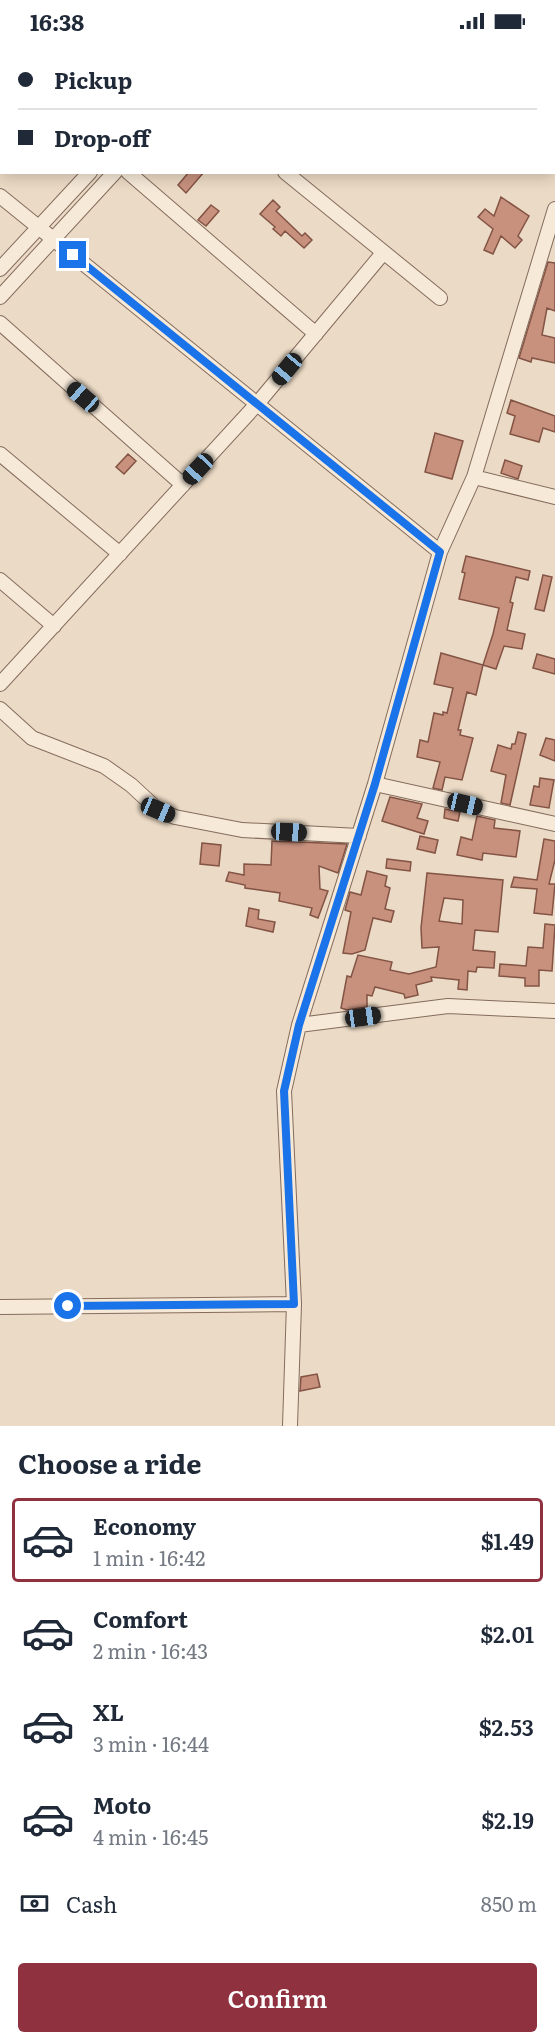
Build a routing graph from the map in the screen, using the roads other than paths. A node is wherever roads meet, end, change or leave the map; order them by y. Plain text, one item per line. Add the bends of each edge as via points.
1 (88, 174) edge
2 (113, 174) edge
3 (130, 174) edge
4 (287, 174) edge
5 (0, 196) edge
6 (555, 209) edge
7 (39, 228) junction
8 (54, 240) junction
9 (383, 253) junction
10 (0, 269) edge
11 (0, 297) edge
12 (440, 298) dead end
13 (0, 323) edge
14 (316, 334) junction
15 (258, 404) junction
16 (0, 454) edge
17 (474, 477) junction
18 (183, 485) junction
19 (555, 497) edge
20 (440, 552) junction
21 (120, 554) junction
22 (0, 580) edge
23 (54, 626) junction
24 (0, 684) edge
25 (0, 709) edge
26 (375, 784) junction
27 (555, 824) edge
28 (359, 836) junction
29 (555, 1011) edge
30 (299, 1025) junction
31 (294, 1304) junction
32 (0, 1307) edge
33 (290, 1426) edge

1 - 7 street
2 - 8 street
3 - 14 street
4 - 9 street
5 - 7 street
6 - 17 street
7 - 8 street
7 - 10 street
8 - 11 street
8 - 15 street
9 - 12 street
9 - 14 street
13 - 18 street
14 - 15 street
15 - 18 street
15 - 20 street
16 - 21 street
17 - 19 street
17 - 20 street
18 - 21 street
20 - 26 street
21 - 23 street
22 - 23 street
23 - 24 street
25 - 28 street via 32,738 104,766 158,810 175,817 242,830
26 - 27 street
26 - 28 street
28 - 30 street
29 - 30 street via 448,1006
30 - 31 street via 284,1091
31 - 32 street
31 - 33 street

